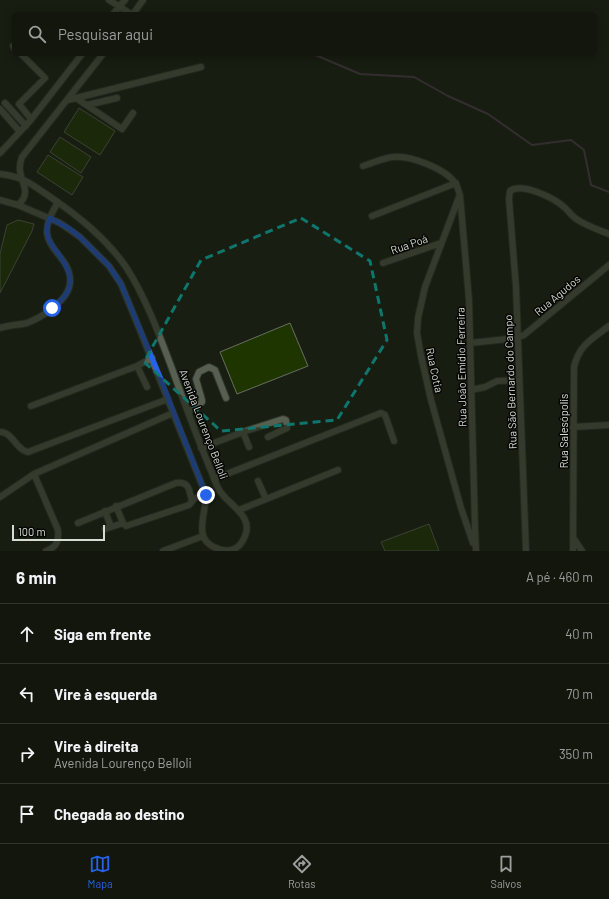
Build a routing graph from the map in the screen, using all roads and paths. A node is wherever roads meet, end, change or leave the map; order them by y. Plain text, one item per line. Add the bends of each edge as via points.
1 (109, 0) edge
2 (125, 0) edge
3 (142, 1) edge
4 (119, 6) junction
5 (114, 12) edge
6 (129, 12) edge
7 (134, 12) edge
8 (22, 56) edge
9 (80, 56) edge
10 (101, 56) edge
11 (201, 67) dead end
12 (76, 98) junction
13 (116, 98) dead end
14 (68, 100) junction
15 (5, 103) dead end
16 (87, 106) junction
17 (0, 109) edge
18 (133, 113) dead end
19 (31, 119) junction
20 (26, 126) junction
21 (20, 132) junction
22 (0, 153) edge
23 (363, 166) dead end
24 (0, 174) edge
25 (21, 179) junction
26 (456, 184) junction
27 (460, 195) junction
28 (0, 200) edge
29 (58, 202) junction
30 (18, 205) junction
31 (372, 216) dead end
32 (50, 218) junction
33 (609, 234) edge
34 (441, 243) junction
35 (383, 263) dead end
36 (609, 265) edge
37 (609, 326) edge
38 (0, 328) edge
39 (517, 338) junction
40 (470, 343) junction
41 (152, 358) junction
42 (137, 366) junction
43 (519, 380) junction
44 (147, 387) dead end
45 (471, 390) junction
46 (168, 398) junction
47 (226, 398) dead end
48 (31, 406) dead end
49 (188, 412) junction
50 (174, 414) junction
51 (609, 425) edge
52 (573, 427) junction
53 (0, 432) edge
54 (243, 432) junction
55 (197, 437) junction
56 (268, 437) dead end
57 (394, 441) dead end
58 (185, 442) junction
59 (249, 447) dead end
60 (201, 448) junction
61 (338, 470) dead end
62 (34, 474) junction
63 (214, 479) junction
64 (258, 481) dead end
65 (205, 493) junction
66 (0, 497) edge
67 (266, 499) junction
68 (192, 501) junction
69 (116, 506) junction
70 (239, 510) junction
71 (105, 511) junction
72 (78, 523) dead end
73 (123, 523) junction
74 (203, 536) junction
75 (573, 538) junction
76 (46, 551) edge
77 (163, 551) edge
78 (476, 551) edge
79 (526, 551) edge
80 (573, 551) edge
81 (582, 551) edge

1 - 4 street
2 - 4 street
3 - 7 street
4 - 5 street
4 - 6 street
8 - 19 street via 45,78 19,104
9 - 19 street
10 - 14 street
11 - 12 street
12 - 14 street
12 - 16 street
13 - 16 street
14 - 25 street via 22,158 19,169
15 - 20 street
16 - 18 street via 122,129
17 - 21 street
19 - 20 street
20 - 21 street
21 - 22 street
23 - 26 street via 394,157 405,157 436,169
24 - 25 street, Avenida Lourenço Belloli
25 - 29 street, Avenida Lourenço Belloli
25 - 30 street via 26,195
26 - 27 street, Rua João Emídio Ferreira
26 - 31 street
27 - 34 street, Rua Cotia
27 - 40 street, Rua João Emídio Ferreira via 470,300
28 - 30 street
29 - 32 street
29 - 49 street, Avenida Lourenço Belloli via 94,230 129,272 159,334
30 - 32 street
32 - 38 street via 47,234 49,240 69,272 67,293 60,302 34,320
32 - 41 street via 80,237 109,266 121,284
33 - 39 street, Rua São Bernardo do Campo via 576,219 565,207 552,199 518,187 510,191
34 - 35 street, Rua Poá
34 - 78 street, Rua Cotia via 420,303 417,333 439,430
36 - 39 street, Rua Agudos via 532,330
37 - 52 street, Rua Salesópolis via 585,344 576,357
39 - 40 street
39 - 43 street, Rua São Bernardo do Campo
40 - 45 street, Rua João Emídio Ferreira
41 - 42 street
41 - 46 street
42 - 44 street
42 - 48 street
43 - 45 street via 497,381
43 - 79 street, Rua São Bernardo do Campo
45 - 78 street, Rua João Emídio Ferreira
46 - 50 street
46 - 53 street via 28,452 20,449 4,432
47 - 49 street via 214,370 209,367 199,372 196,379 202,402
49 - 55 street, Avenida Lourenço Belloli
50 - 58 street
50 - 62 street
51 - 52 street
52 - 75 street, Rua Salesópolis
54 - 56 street via 286,420 287,428
54 - 59 street
54 - 60 street
55 - 58 street
55 - 60 street, Avenida Lourenço Belloli
57 - 63 street via 385,415 381,413
58 - 65 street
60 - 63 street, Avenida Lourenço Belloli
61 - 67 street
62 - 66 street
62 - 76 street via 58,530 57,544
63 - 70 street, Avenida Lourenço Belloli via 222,494
64 - 67 street
65 - 68 street
65 - 74 street via 201,526
67 - 70 street
68 - 69 street via 188,487 182,482
68 - 73 street via 188,505 126,526
69 - 71 street
69 - 73 street
70 - 74 street, Avenida Lourenço Belloli via 247,524 247,531 240,546 221,550 212,547
71 - 72 street
71 - 73 street via 108,528
74 - 77 street
75 - 80 street, Rua Salesópolis
75 - 81 street

